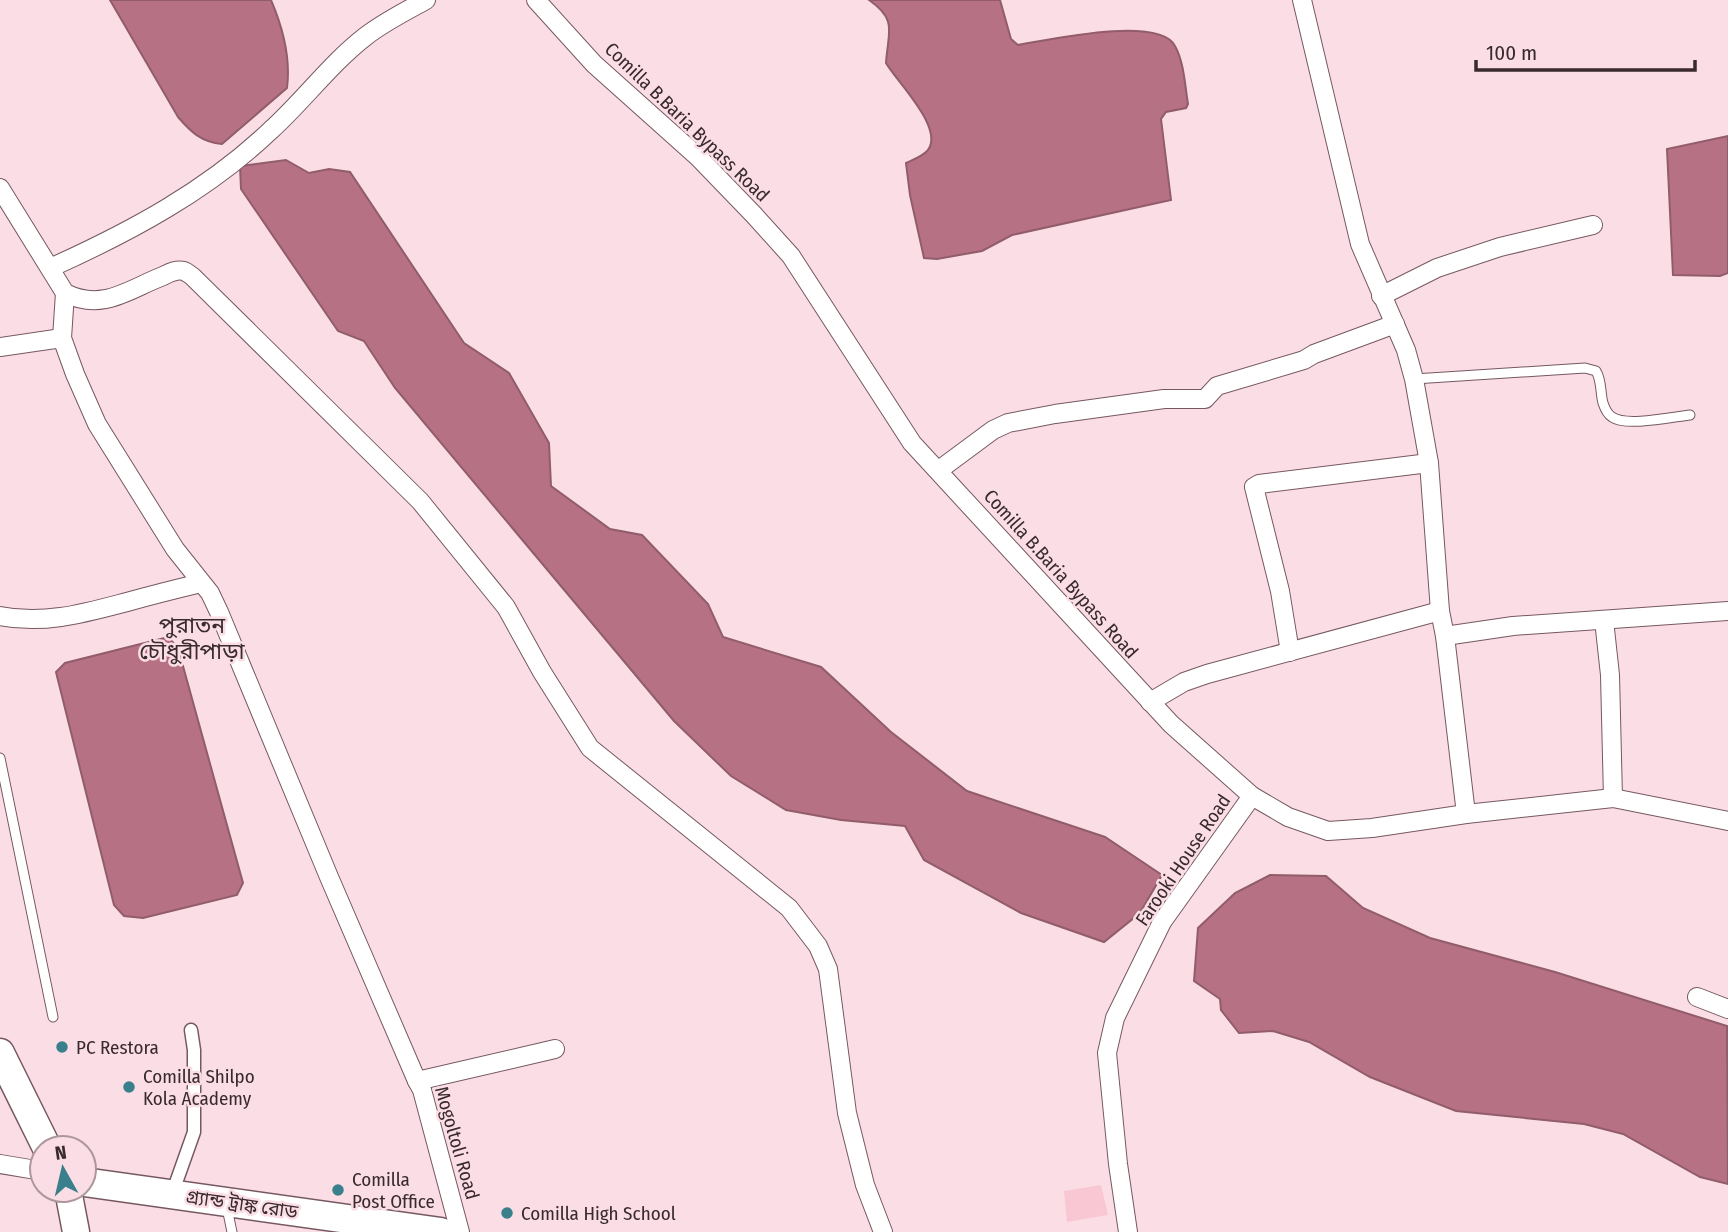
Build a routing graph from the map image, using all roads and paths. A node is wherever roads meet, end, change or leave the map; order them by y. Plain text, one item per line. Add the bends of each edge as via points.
1 (426, 0) edge
2 (536, 0) edge
3 (1302, 0) edge
4 (0, 188) edge
5 (1593, 225) dead end
6 (50, 268) junction
7 (65, 293) junction
8 (1381, 296) junction
9 (1395, 324) junction
10 (62, 338) junction
11 (0, 347) edge
12 (1414, 379) junction
13 (1690, 415) dead end
14 (1429, 463) junction
15 (939, 470) junction
16 (201, 583) junction
17 (1440, 611) junction
18 (1728, 611) edge
19 (0, 616) edge
20 (1604, 620) junction
21 (1445, 636) junction
22 (1290, 652) junction
23 (1150, 702) junction
24 (0, 758) edge
25 (1252, 796) junction
26 (1614, 798) junction
27 (1466, 814) junction
28 (1728, 821) edge
29 (1697, 998) dead end
30 (1728, 1009) edge
31 (53, 1017) dead end
32 (191, 1030) dead end
33 (555, 1049) dead end
34 (0, 1053) edge
35 (417, 1081) junction
36 (40, 1134) edge
37 (0, 1164) edge
38 (28, 1169) edge
39 (98, 1184) edge
40 (172, 1195) junction
41 (226, 1202) junction
42 (71, 1204) edge
43 (76, 1232) edge
44 (232, 1232) edge
45 (441, 1232) edge
46 (460, 1232) edge
47 (883, 1232) edge
48 (1128, 1232) edge

1 - 6 street via 366,36 228,167 165,211
2 - 15 street, Comilla B.Baria Bypass Road via 594,64 698,158 791,256 912,443
3 - 8 street via 1360,244
4 - 6 street
5 - 8 street via 1500,247 1437,268
6 - 7 street
7 - 10 street
7 - 47 street via 94,301 128,293 174,271 193,277 420,501 506,607 590,748 789,908 818,946 828,969 847,1113 865,1185
8 - 9 street
9 - 12 street
9 - 15 street via 1304,360 1217,386 1205,399 1164,399 1008,423
10 - 11 street
10 - 16 street via 97,424
12 - 13 lane via 1585,368 1600,377 1603,403 1614,419 1626,422
12 - 14 street
14 - 17 street
14 - 22 street via 1254,487
15 - 23 street, Comilla B.Baria Bypass Road
16 - 19 street via 51,619
16 - 35 street via 219,612
17 - 21 street
17 - 22 street
18 - 20 street
20 - 21 street
20 - 26 street
21 - 27 street
22 - 23 street via 1184,682
23 - 25 street, Comilla B.Baria Bypass Road
24 - 31 lane
25 - 27 street, Comilla B.Baria Bypass Road via 1288,817 1328,831
25 - 48 street, Farooki House Road via 1162,922 1115,1018 1107,1053
26 - 27 street, Comilla B.Baria Bypass Road
26 - 28 street, Comilla B.Baria Bypass Road
29 - 30 street
32 - 40 street via 194,1132
33 - 35 street, Mogoltoli Road
34 - 36 highway
35 - 46 street, Mogoltoli Road
37 - 38 street
39 - 40 highway, গ্র্যান্ড ট্রাঙ্ক রোড
40 - 41 highway, গ্র্যান্ড ট্রাঙ্ক রোড
41 - 44 lane
41 - 45 highway, গ্র্যান্ড ট্রাঙ্ক রোড
42 - 43 main road

